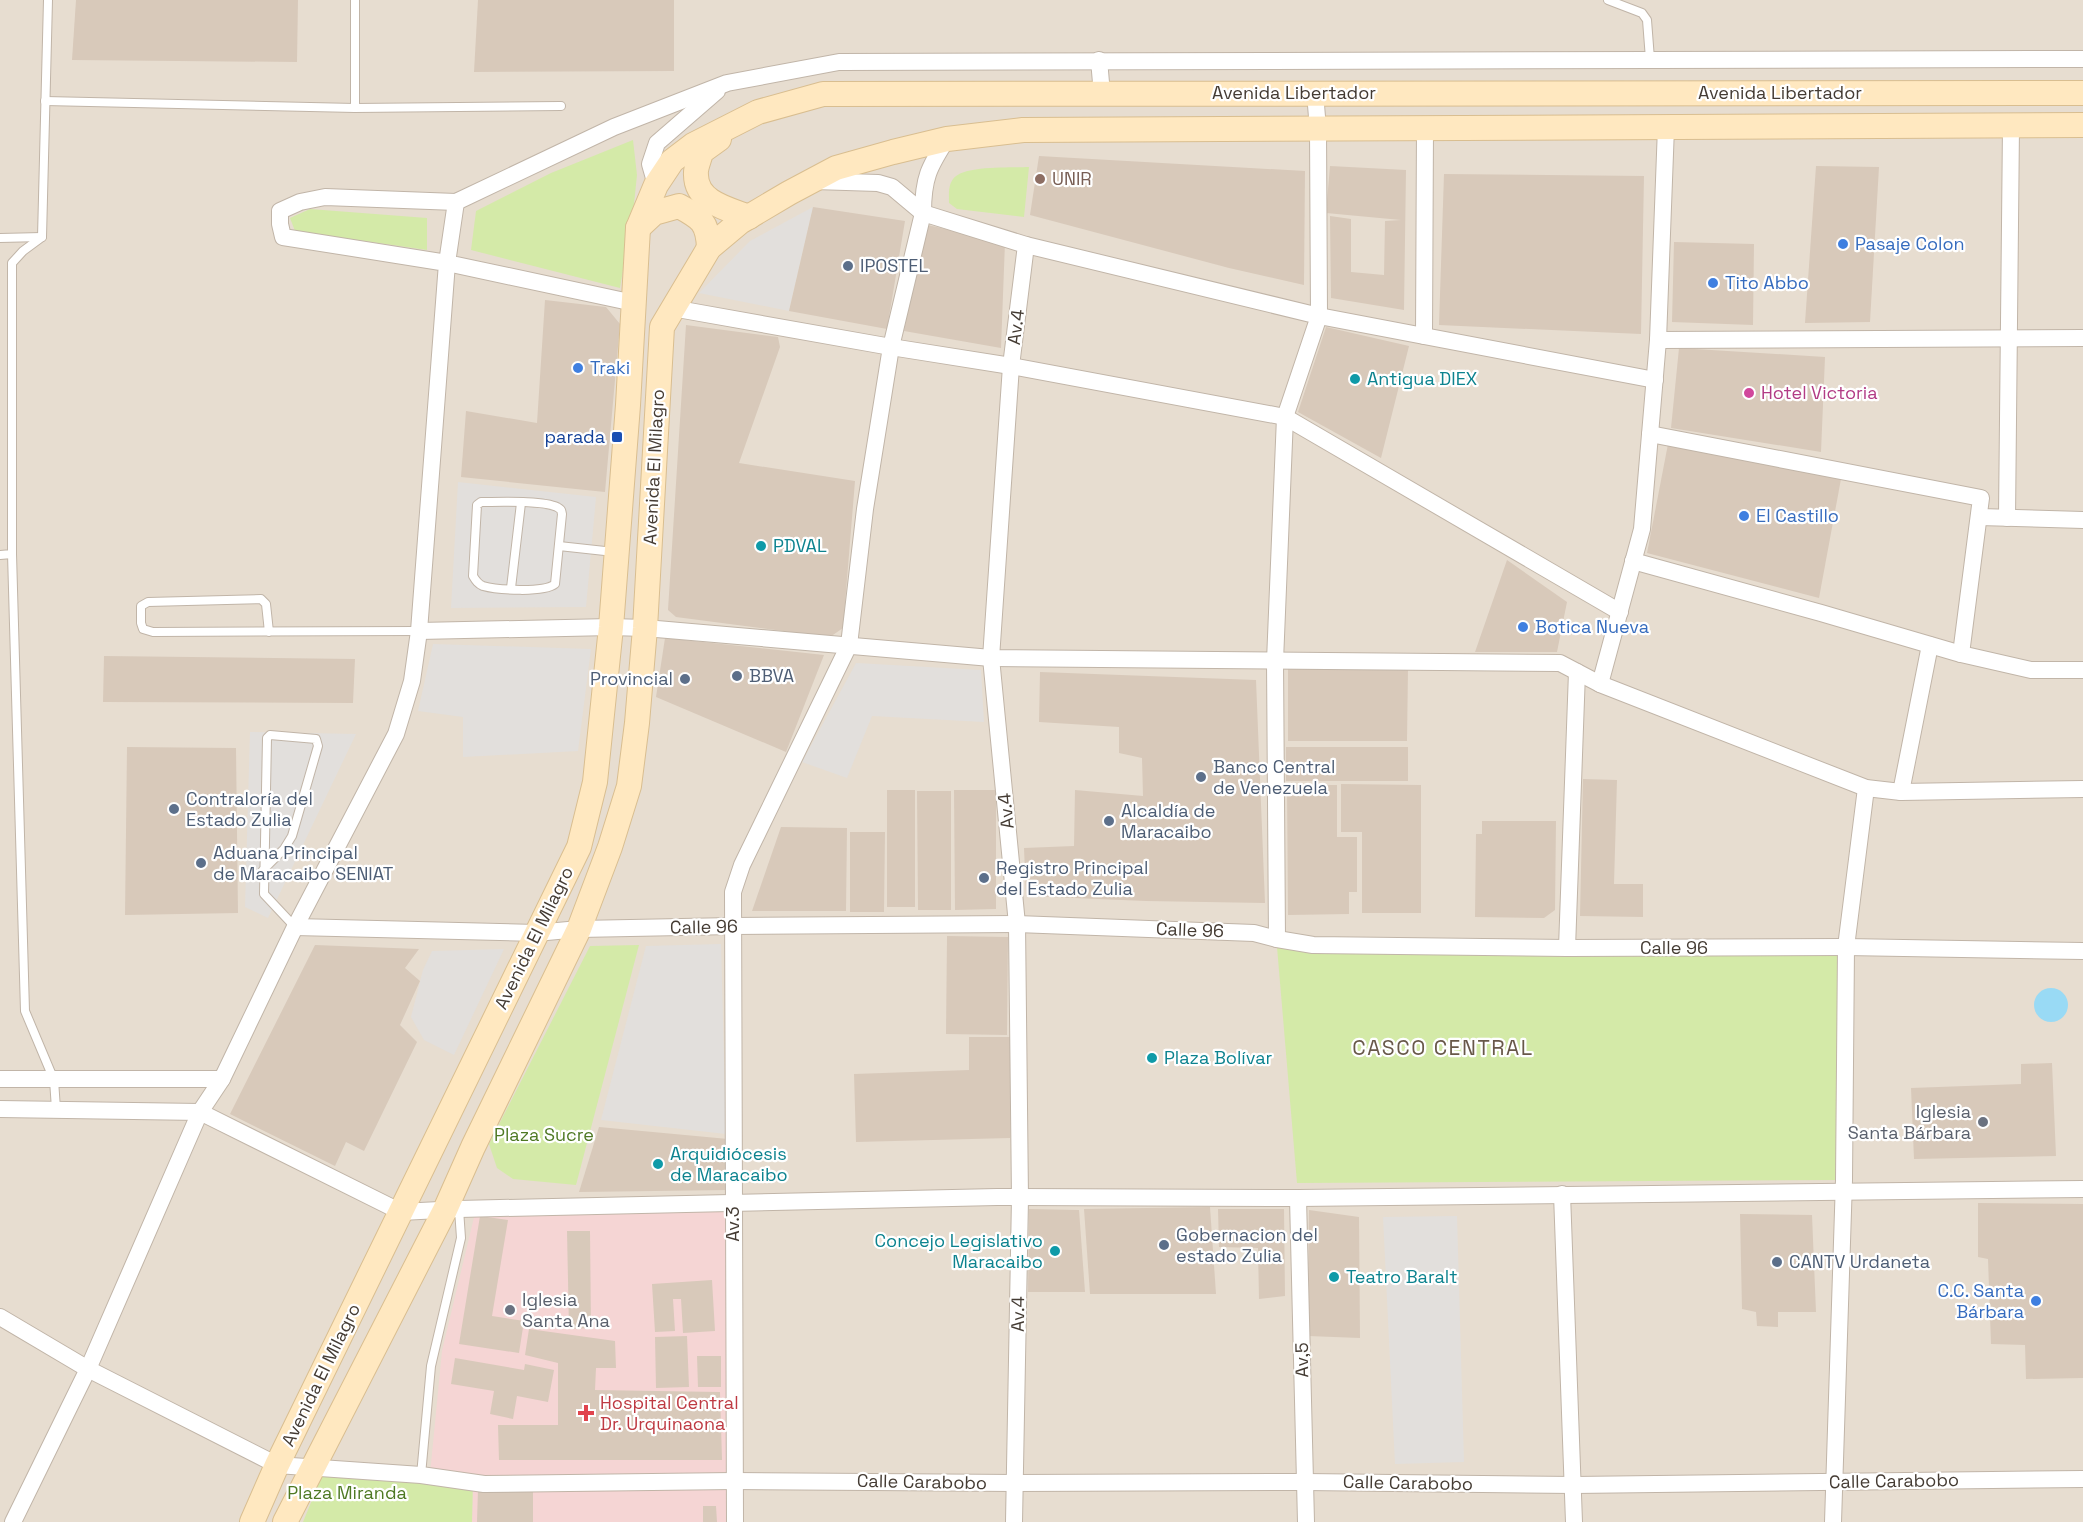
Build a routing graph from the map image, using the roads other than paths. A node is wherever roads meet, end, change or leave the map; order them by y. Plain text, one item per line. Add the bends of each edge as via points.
1 (48, 0) edge
2 (355, 0) edge
3 (1608, 0) edge
4 (1650, 59) junction
5 (2083, 59) edge
6 (1099, 60) junction
7 (727, 83) junction
8 (1316, 93) junction
9 (2083, 93) edge
10 (1102, 94) junction
11 (45, 101) junction
12 (561, 106) dead end
13 (355, 108) junction
14 (758, 112) junction
15 (2083, 125) edge
16 (2011, 126) junction
17 (1666, 127) junction
18 (1425, 128) junction
19 (1318, 129) junction
20 (947, 139) junction
21 (812, 181) junction
22 (656, 185) junction
23 (456, 202) junction
24 (923, 213) junction
25 (749, 217) junction
26 (638, 228) junction
27 (42, 237) junction
28 (0, 238) edge
29 (1026, 245) junction
30 (709, 248) junction
31 (447, 263) junction
32 (633, 303) junction
33 (672, 308) junction
34 (1319, 316) junction
35 (1424, 336) junction
36 (2008, 338) junction
37 (2083, 338) edge
38 (1658, 340) junction
39 (891, 347) junction
40 (1011, 366) junction
41 (1654, 380) junction
42 (1285, 417) junction
43 (1650, 434) junction
44 (521, 502) junction
45 (1979, 517) junction
46 (2007, 518) junction
47 (2083, 520) edge
48 (559, 546) junction
49 (617, 552) junction
50 (12, 554) junction
51 (0, 555) edge
52 (1633, 561) junction
53 (511, 588) junction
54 (1620, 612) junction
55 (611, 627) junction
56 (645, 628) junction
57 (419, 631) junction
58 (269, 632) junction
59 (849, 645) junction
60 (1930, 645) junction
61 (1961, 654) junction
62 (991, 658) junction
63 (1275, 661) junction
64 (2083, 670) edge
65 (1576, 672) junction
66 (1600, 684) junction
67 (1866, 788) junction
68 (2083, 789) edge
69 (1901, 792) junction
70 (263, 870) junction
71 (1017, 924) junction
72 (733, 926) junction
73 (295, 927) junction
74 (579, 929) junction
75 (537, 933) junction
76 (1277, 939) junction
77 (1846, 947) junction
78 (1567, 948) junction
79 (2083, 951) edge
80 (0, 1079) edge
81 (222, 1079) junction
82 (54, 1080) junction
83 (0, 1109) edge
84 (56, 1109) junction
85 (200, 1112) junction
86 (2083, 1189) edge
87 (1844, 1192) junction
88 (1562, 1194) junction
89 (1020, 1198) junction
90 (1298, 1198) junction
91 (734, 1204) junction
92 (452, 1209) junction
93 (401, 1212) junction
94 (0, 1317) edge
95 (88, 1370) junction
96 (277, 1465) junction
97 (314, 1467) junction
98 (422, 1475) junction
99 (2083, 1479) edge
100 (734, 1480) junction
101 (1305, 1482) junction
102 (1835, 1482) junction
103 (1015, 1483) junction
104 (1574, 1485) junction
105 (287, 1520) edge
106 (13, 1522) edge
107 (252, 1522) edge
108 (735, 1522) edge
109 (1014, 1522) edge
110 (1306, 1522) edge
111 (1574, 1522) edge
112 (1833, 1522) edge

1 - 11 lane
2 - 13 lane
3 - 4 lane via 1642,13 1647,20
4 - 5 street
4 - 6 street
6 - 7 street via 839,62
6 - 10 street
7 - 22 street via 657,143 650,164
7 - 23 street via 614,127
8 - 9 main road, Avenida Libertador
8 - 10 main road, Avenida Libertador
8 - 19 street
10 - 14 main road, Avenida Libertador via 823,94
11 - 13 lane
11 - 27 lane
12 - 13 lane
14 - 22 main road, Avenida Libertador via 693,145 672,162
14 - 25 main road via 701,152 695,176 703,195 718,206
15 - 16 main road, Avenida Libertador
16 - 17 main road, Avenida Libertador
16 - 36 street
17 - 18 main road, Avenida Libertador
17 - 38 street
18 - 19 main road, Avenida Libertador
18 - 35 street
19 - 20 main road, Avenida Libertador via 1023,130
19 - 34 street
20 - 21 main road, Avenida Libertador via 836,168
20 - 24 street, Av.3 via 929,166
21 - 24 street via 892,187
21 - 25 main road, Avenida Libertador
22 - 26 main road, Avenida Libertador
23 - 31 street
23 - 31 street via 325,197 280,211 283,237
24 - 29 street
24 - 39 street, Av.3
25 - 30 main road, Avenida Libertador
26 - 30 main road via 654,213 679,206 698,216 708,232
26 - 32 main road, Avenida Libertador
27 - 28 lane
27 - 50 lane via 12,263
29 - 34 street
29 - 40 street, Av.4
30 - 33 main road, Avenida Libertador
31 - 32 street
31 - 57 street
32 - 49 main road, Avenida El Milagro
33 - 39 street
33 - 56 main road, Avenida El Milagro via 662,327
34 - 35 street
34 - 42 street
35 - 41 street
36 - 37 street
36 - 38 street
36 - 46 street
38 - 41 street
39 - 40 street
39 - 59 street, Av.3 via 865,509
40 - 42 street
40 - 62 street, Av.4
41 - 43 street
42 - 54 street
42 - 63 street
43 - 45 street via 1981,498
43 - 52 street via 1642,530
44 - 48 lane via 561,510
44 - 53 lane
44 - 53 lane via 477,505 473,576 481,586
45 - 46 street
45 - 61 street
46 - 47 street
48 - 49 lane
48 - 53 lane via 555,584 545,589
49 - 55 main road, Avenida El Milagro
50 - 51 lane
50 - 82 lane via 25,1011
52 - 54 street
52 - 60 street
54 - 66 street
55 - 56 street
55 - 57 street
55 - 75 main road, Avenida El Milagro via 595,782 579,848
56 - 59 street
56 - 74 main road, Avenida El Milagro via 629,786
57 - 58 lane
57 - 73 street via 412,681 396,734
58 - 58 lane via 266,604 261,598 148,602 141,606 143,629 153,632
59 - 62 street
59 - 72 street, Av.3 via 742,865 734,892
60 - 61 street
60 - 69 street
61 - 64 street via 2031,670
62 - 63 street
62 - 71 street, Av.4
63 - 65 street via 1560,663
63 - 76 street
65 - 66 street
65 - 78 street
66 - 67 street
67 - 69 street
67 - 77 street
68 - 69 street
70 - 70 lane via 292,836 318,746 316,739 270,735 267,738
70 - 73 lane via 264,894
71 - 72 street, Calle 96
71 - 76 street, Calle 96 via 1254,933
71 - 89 street, Av.4
72 - 74 street, Calle 96
72 - 91 street, Av.3
73 - 75 street, Calle 96
73 - 81 street
74 - 75 street, Calle 96
74 - 92 main road, Avenida El Milagro via 472,1147
75 - 93 main road, Avenida El Milagro
76 - 78 street, Calle 96 via 1313,945
77 - 78 street, Calle 96
77 - 79 street, Calle 96
77 - 87 street
80 - 82 street
81 - 82 street
81 - 85 street
82 - 84 lane
83 - 84 street
84 - 85 street
85 - 93 street
85 - 95 street
86 - 87 street
87 - 88 street
87 - 102 street
88 - 90 street
88 - 104 street
89 - 90 street
89 - 91 street
89 - 103 street, Av.4
90 - 101 street, Av,5
91 - 92 street
91 - 100 street, Av.3
92 - 93 street
92 - 97 main road, Avenida El Milagro
92 - 98 lane via 462,1238 431,1366
93 - 96 main road, Avenida El Milagro
94 - 95 street
95 - 96 street
95 - 106 street
96 - 97 street, Calle Carabobo
96 - 107 main road, Avenida El Milagro
97 - 98 street, Calle Carabobo
97 - 105 main road, Avenida El Milagro
98 - 100 street, Calle Carabobo via 484,1484
99 - 102 street, Calle Carabobo
100 - 103 street, Calle Carabobo
100 - 108 street, Av.3
101 - 103 street, Calle Carabobo
101 - 104 street, Calle Carabobo
101 - 110 street, Av,5
102 - 104 street, Calle Carabobo
102 - 112 street
103 - 109 street, Av.4
104 - 111 street

